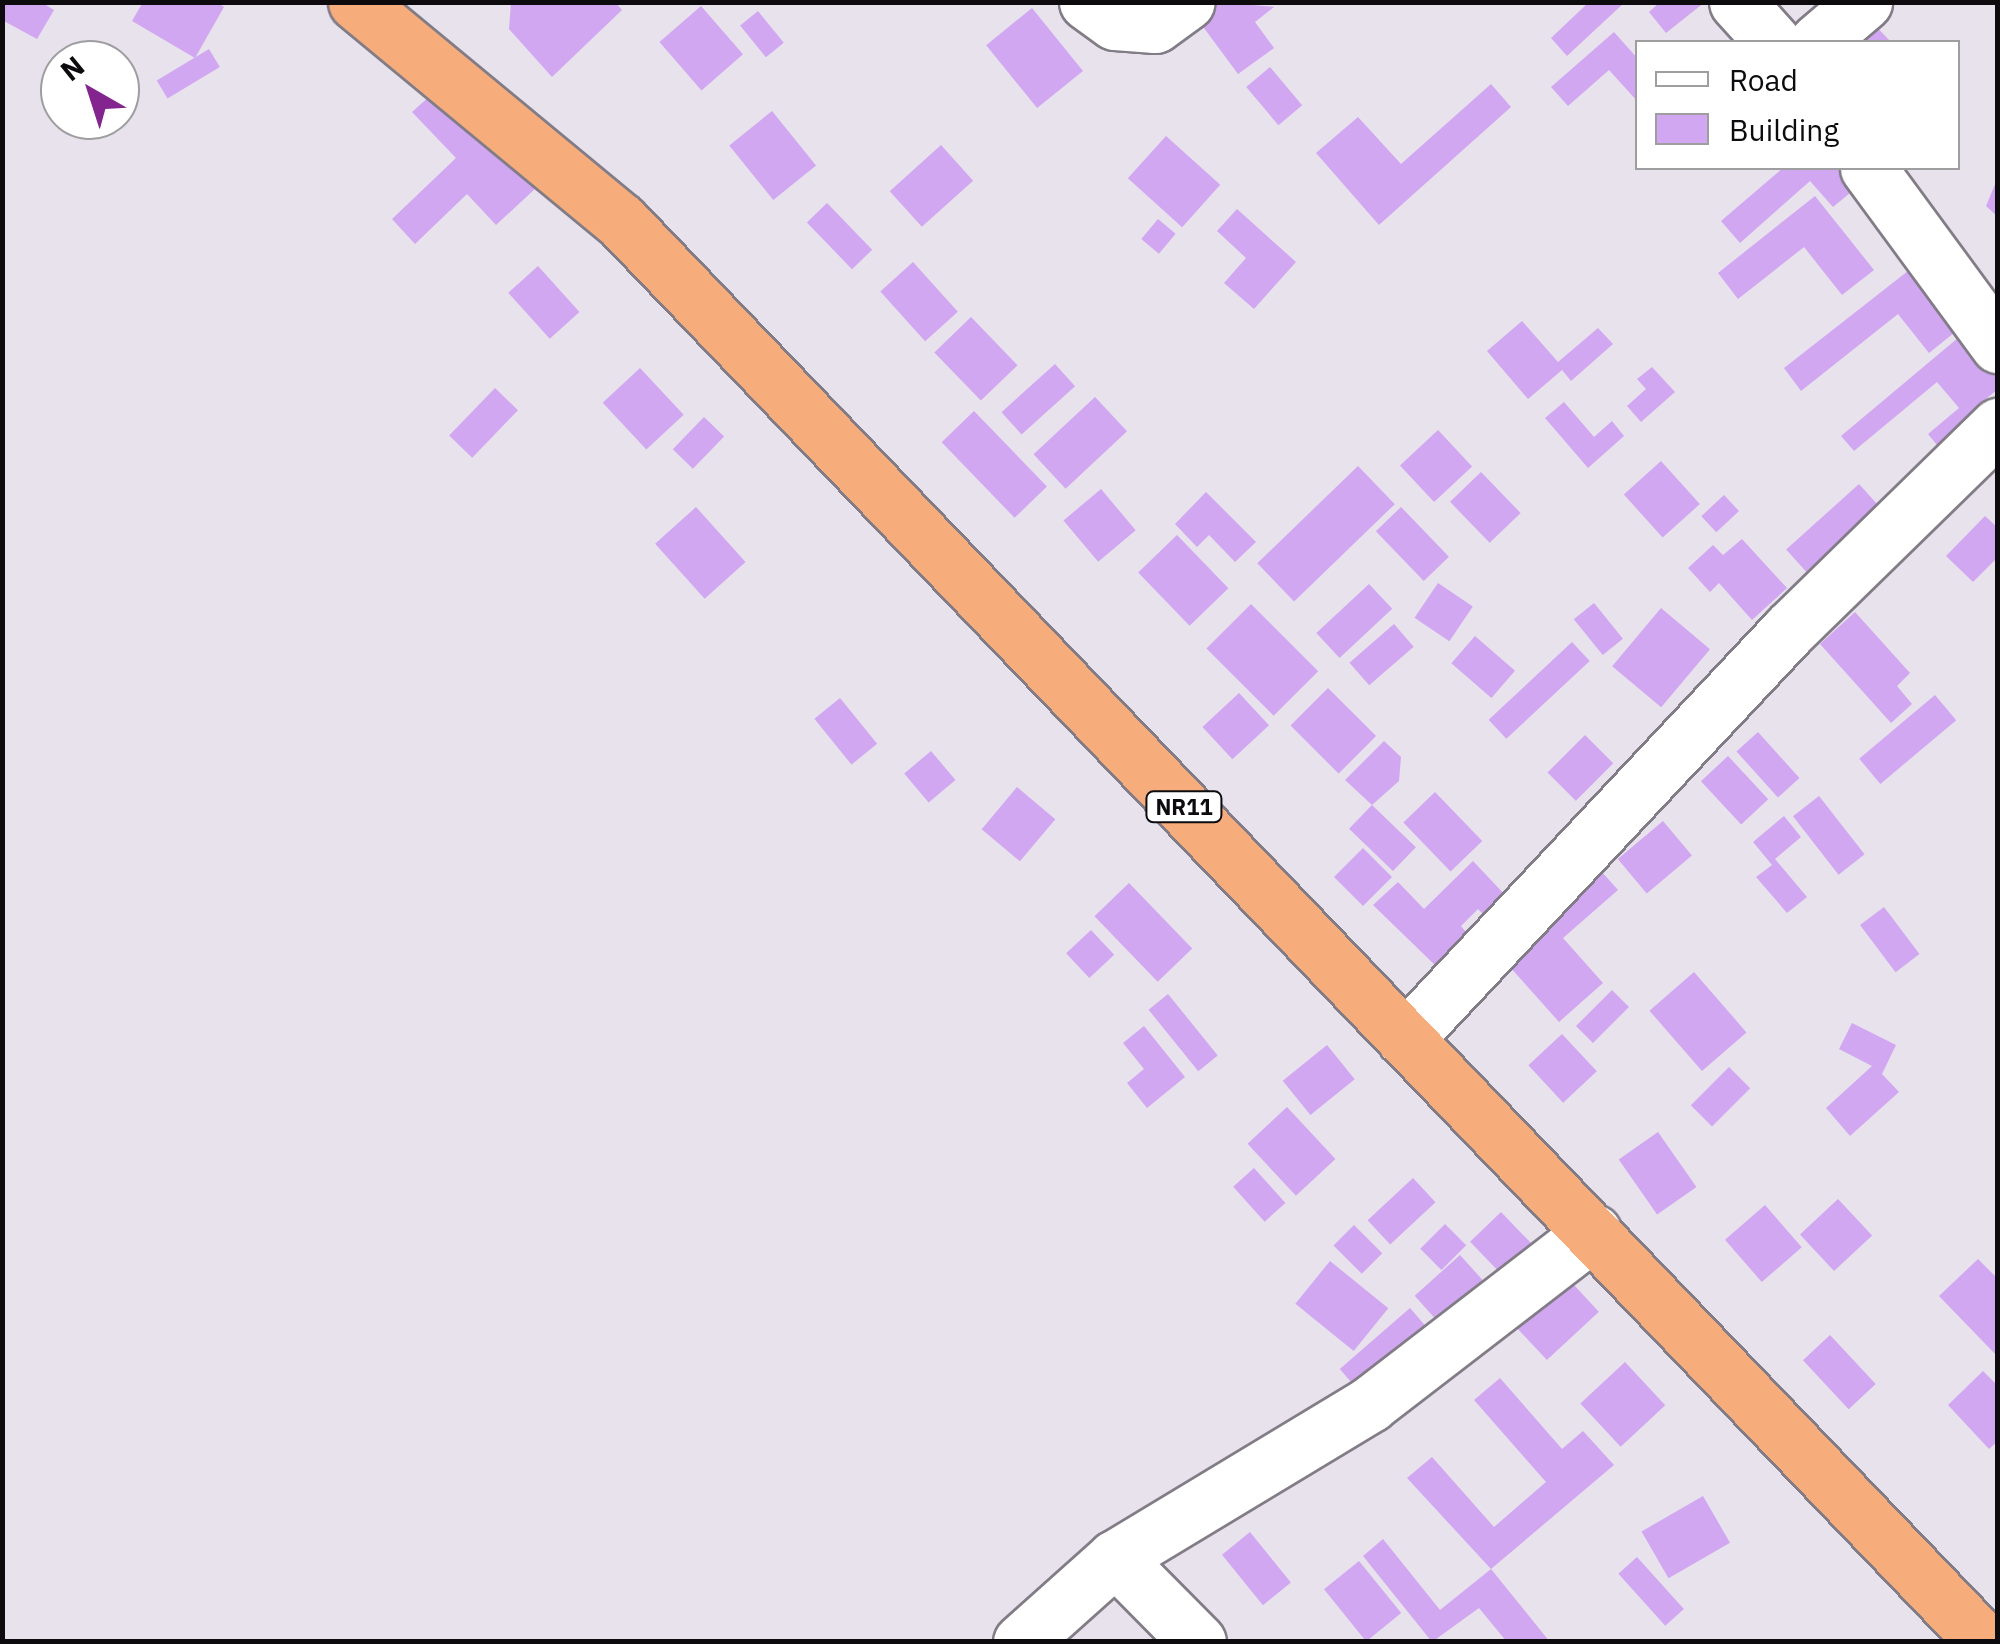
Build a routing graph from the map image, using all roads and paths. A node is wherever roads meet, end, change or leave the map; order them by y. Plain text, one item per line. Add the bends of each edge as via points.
1 (356, 2) edge
2 (1088, 2) edge
3 (1187, 2) edge
4 (1737, 2) edge
5 (1864, 2) edge
6 (388, 21) edge
7 (1771, 40) edge
8 (1819, 40) edge
9 (1869, 170) edge
10 (1998, 345) edge
11 (1998, 426) edge
12 (1406, 1038) junction
13 (1593, 1232) junction
14 (1115, 1558) junction
15 (1021, 1642) edge
16 (1198, 1642) edge
17 (1984, 1642) edge

1 - 6 highway, NR11
2 - 3 street via 1115,22 1155,25
4 - 7 street
5 - 8 street
6 - 12 highway, NR11 via 621,221
9 - 10 street
11 - 12 street via 1790,629
12 - 13 highway, NR11
13 - 14 street via 1370,1404
13 - 17 highway, NR11
14 - 15 street
14 - 16 street

